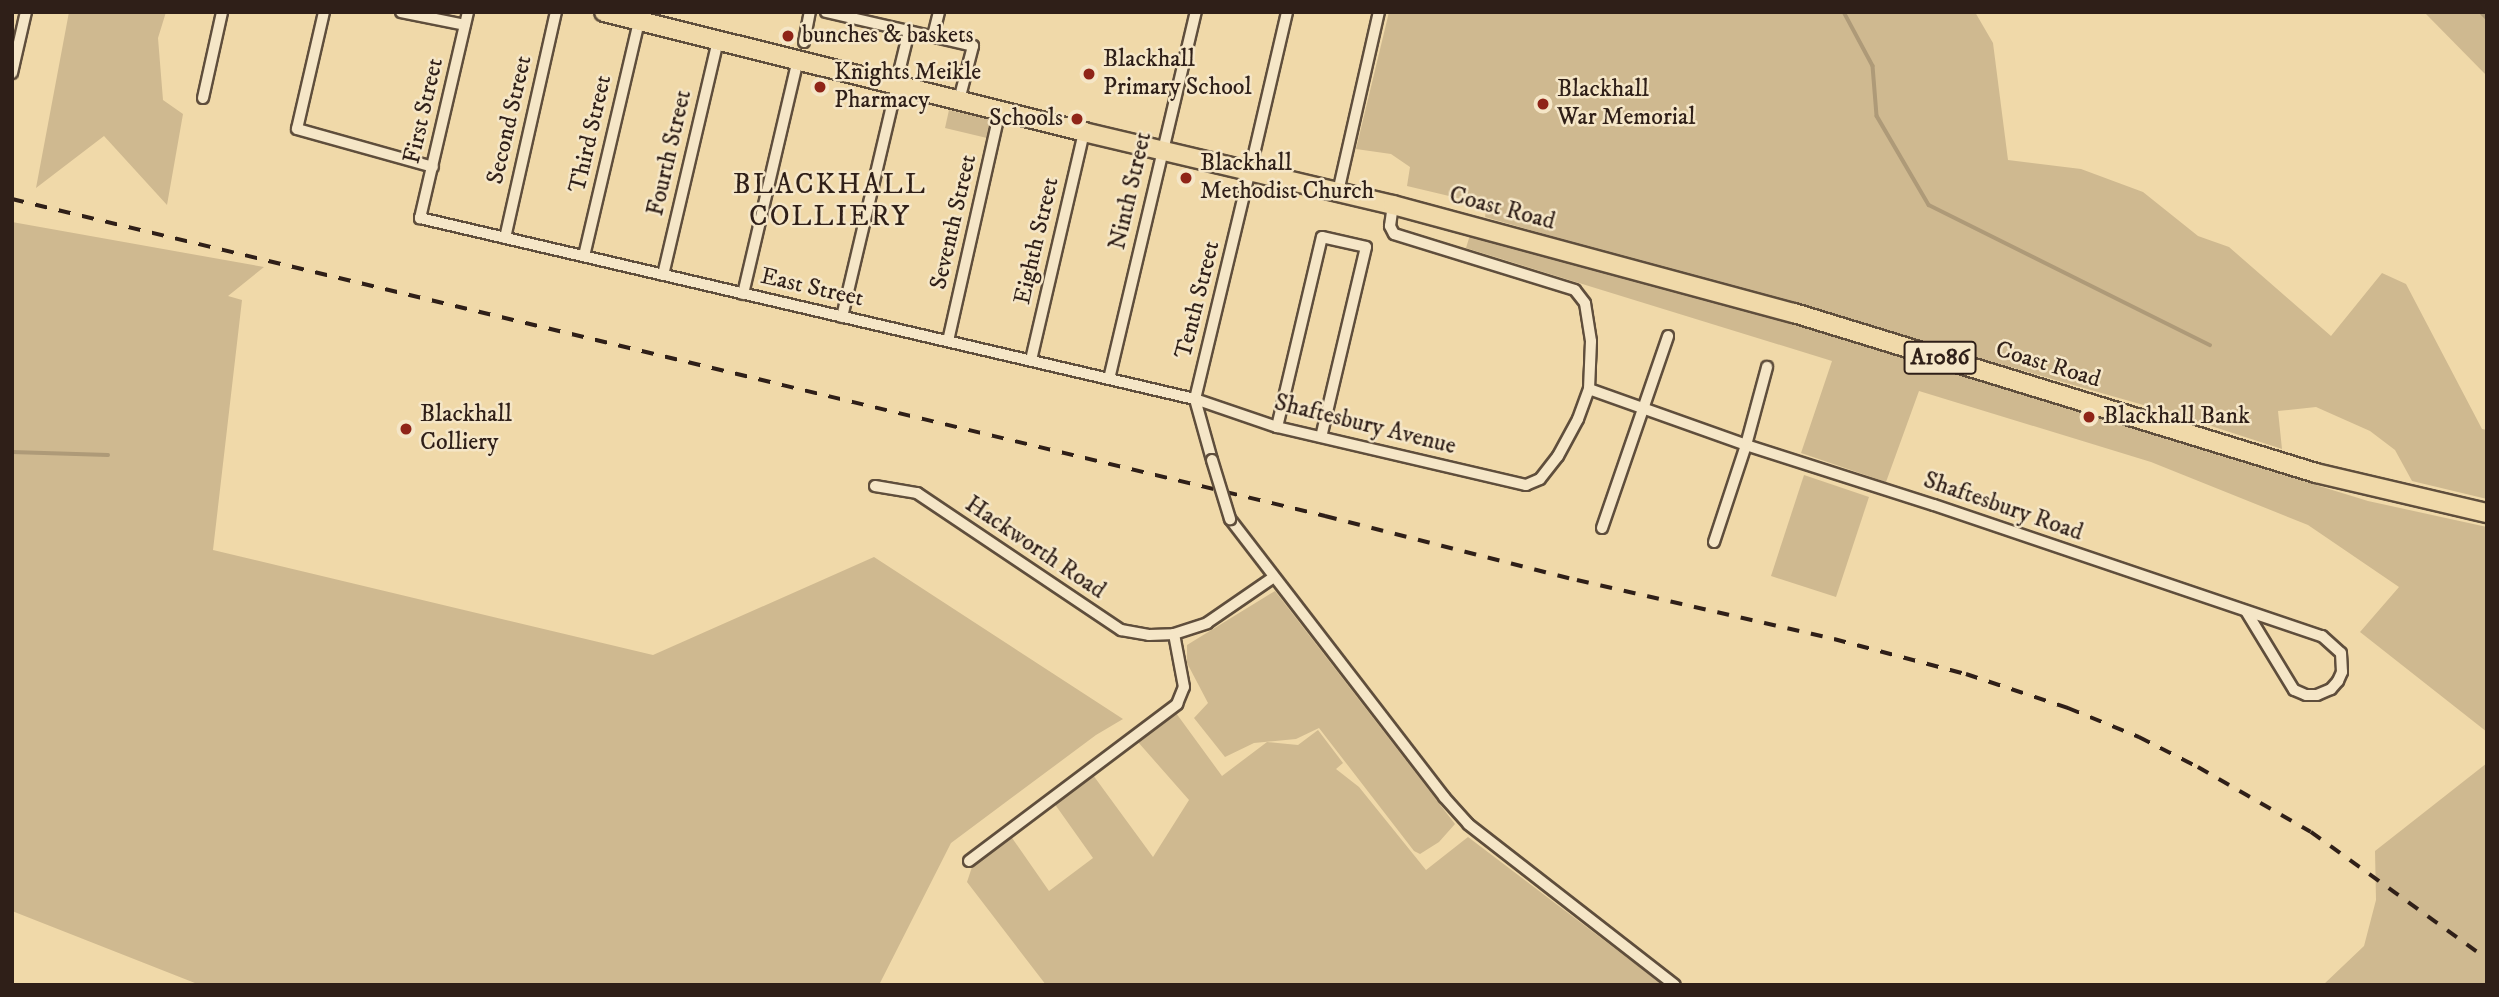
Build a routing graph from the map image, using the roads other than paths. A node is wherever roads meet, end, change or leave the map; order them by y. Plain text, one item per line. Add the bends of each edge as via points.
1 (26, 12) edge
2 (222, 12) edge
3 (324, 12) edge
4 (401, 12) edge
5 (468, 12) edge
6 (556, 12) edge
7 (604, 12) edge
8 (810, 12) edge
9 (826, 12) edge
10 (939, 12) edge
11 (1196, 12) edge
12 (1287, 12) edge
13 (1380, 12) edge
14 (847, 15) edge
15 (639, 21) junction
16 (465, 24) junction
17 (909, 31) junction
18 (933, 36) junction
19 (718, 40) junction
20 (804, 41) dead end
21 (798, 59) junction
22 (12, 73) edge
23 (898, 78) junction
24 (203, 98) dead end
25 (959, 100) junction
26 (1000, 111) junction
27 (1084, 132) junction
28 (1163, 150) junction
29 (1252, 162) junction
30 (433, 167) junction
31 (1338, 192) junction
32 (1393, 205) junction
33 (420, 218) joint
34 (505, 238) junction
35 (584, 256) junction
36 (663, 275) junction
37 (743, 294) junction
38 (842, 317) junction
39 (1668, 336) dead end
40 (948, 341) junction
41 (1031, 360) junction
42 (1767, 367) dead end
43 (1109, 379) junction
44 (1589, 389) junction
45 (1195, 399) junction
46 (1643, 409) junction
47 (1277, 427) junction
48 (1321, 437) junction
49 (1746, 445) junction
50 (875, 486) dead end
51 (2487, 513) edge
52 (1602, 528) dead end
53 (1714, 542) dead end
54 (1274, 577) junction
55 (2246, 611) junction
56 (1174, 634) junction
57 (969, 861) dead end
58 (1675, 985) edge

1 - 22 street
2 - 24 street
3 - 30 street via 297,129
4 - 16 street
5 - 16 street, First Street
6 - 34 street, Second Street
7 - 15 main road, A1086
8 - 20 street
9 - 14 street
10 - 18 street
11 - 28 street, Ninth Street
12 - 29 street, Tenth Street
13 - 31 street
14 - 17 street
15 - 19 main road, A1086
15 - 35 street, Third Street
16 - 30 street, First Street
17 - 18 street
17 - 23 street
18 - 25 street via 972,46
19 - 21 main road, A1086
19 - 36 street, Fourth Street
21 - 23 main road, A1086
21 - 37 street
23 - 25 main road, A1086
23 - 38 street
25 - 26 main road, A1086
26 - 27 main road, A1086
26 - 40 street, Seventh Street
27 - 28 main road, A1086
27 - 41 street, Eighth Street
28 - 29 main road, A1086
28 - 43 street, Ninth Street
29 - 31 main road, A1086
29 - 45 street, Tenth Street
30 - 33 street, First Street
31 - 32 main road, A1086
32 - 44 street via 1390,226 1394,234 1575,289 1585,303 1591,341
32 - 51 main road, Coast Road / A1086 via 1794,313 2316,473
33 - 34 street, East Street
34 - 35 street, East Street
35 - 36 street, East Street
36 - 37 street, East Street
37 - 38 street, East Street
38 - 40 street, East Street
39 - 46 street
40 - 41 street, East Street
41 - 43 street, East Street
42 - 49 street
43 - 45 street, East Street
44 - 46 street, Shaftesbury Road
44 - 48 street, Shaftesbury Avenue via 1558,456 1539,480 1526,485
45 - 47 street, Shaftesbury Avenue
45 - 54 street, bridge via 1230,519
46 - 49 street, Shaftesbury Road
46 - 52 street
47 - 48 street, Shaftesbury Avenue
47 - 48 street via 1322,237 1366,247
49 - 53 street
49 - 55 street, Shaftesbury Road
50 - 56 street, Hackworth Road via 917,493 1121,630
54 - 56 street via 1208,622
54 - 58 street via 1468,824
55 - 55 street, Shaftesbury Road via 2330,641 2343,662 2338,681 2317,695 2294,690
56 - 57 street via 1184,687 1177,705

